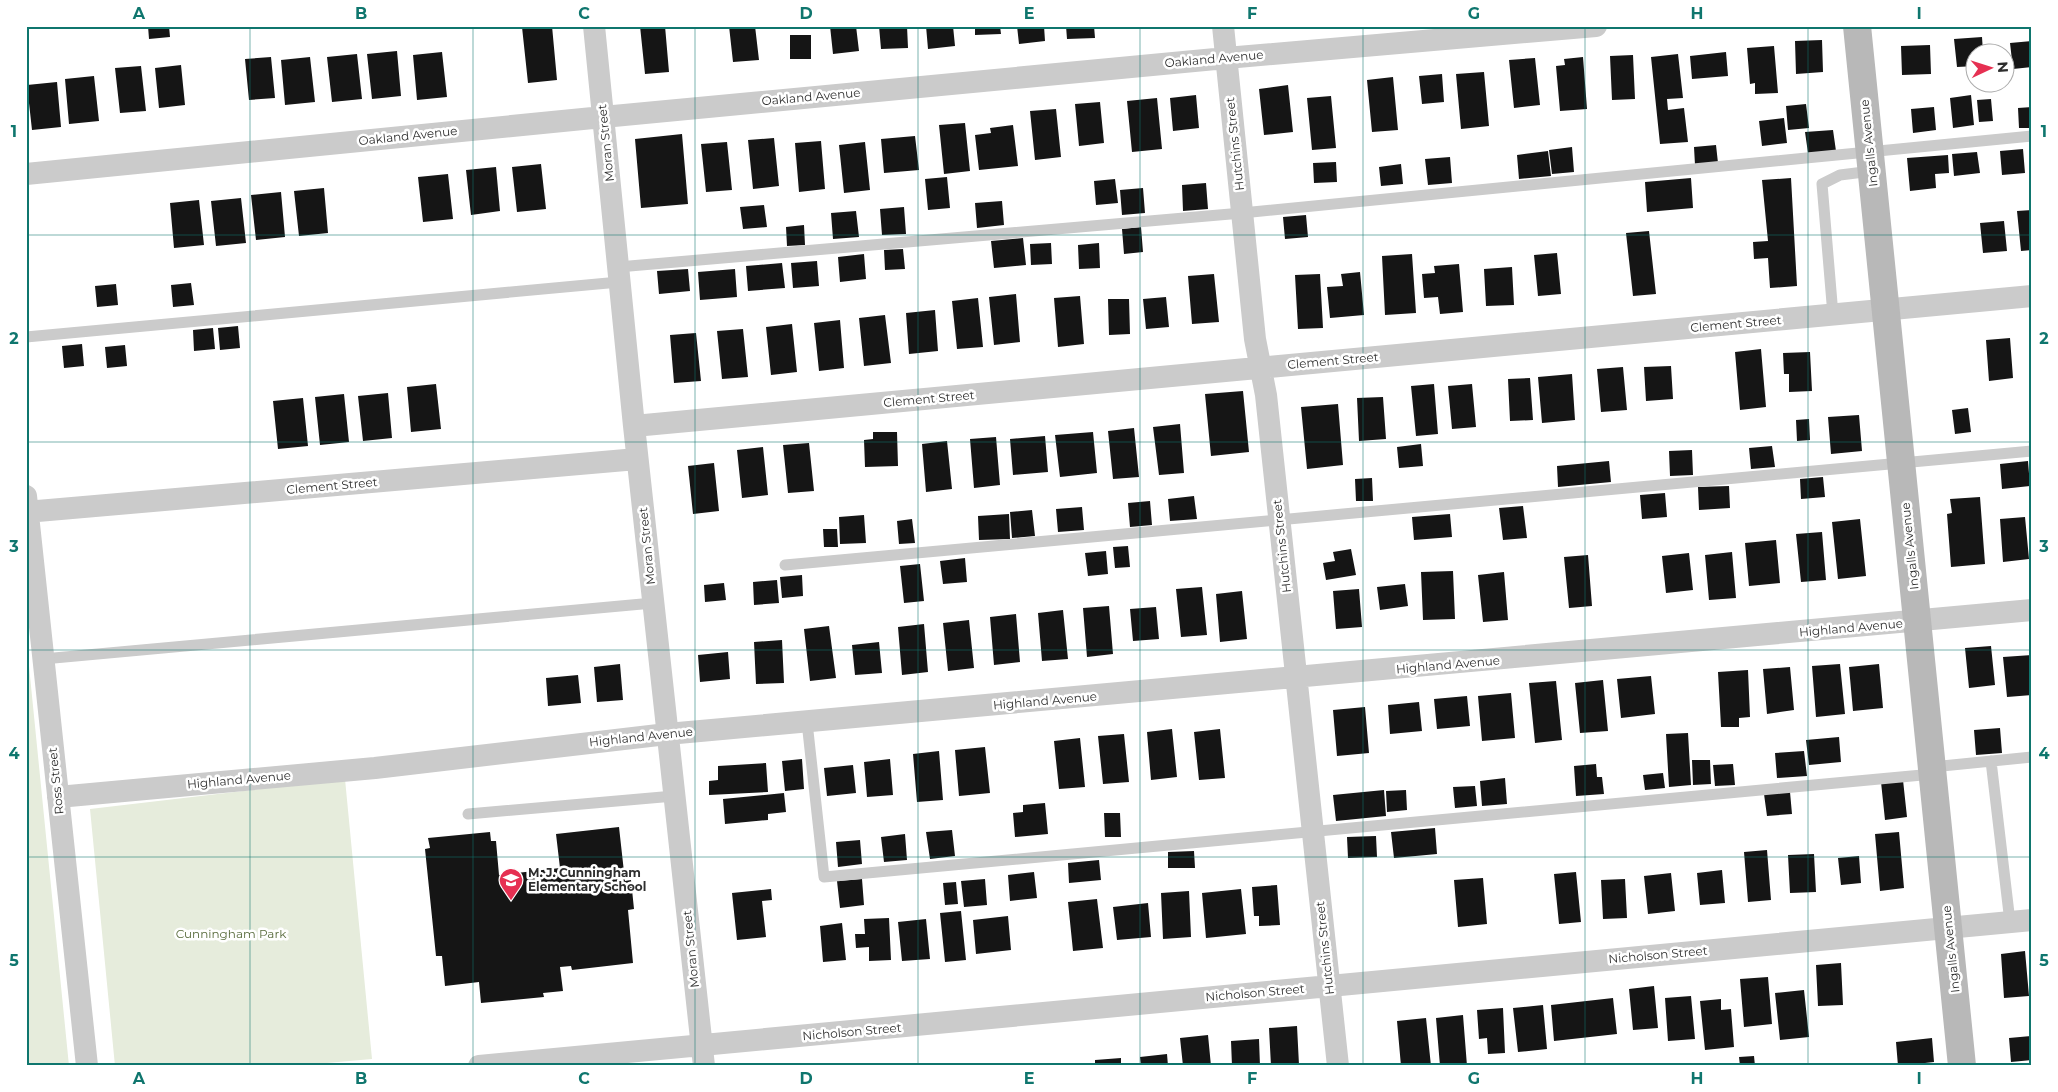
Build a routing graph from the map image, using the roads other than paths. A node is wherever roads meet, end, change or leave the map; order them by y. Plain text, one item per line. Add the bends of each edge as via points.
1 (594, 26) edge
2 (1223, 26) edge
3 (1596, 26) edge
4 (1857, 26) edge
5 (1534, 29) edge
6 (1226, 58) junction
7 (603, 117) junction
8 (2032, 136) edge
9 (1871, 162) junction
10 (26, 174) edge
11 (1242, 213) junction
12 (619, 274) junction
13 (2032, 296) edge
14 (1886, 310) junction
15 (1833, 315) junction
16 (26, 338) edge
17 (1260, 368) junction
18 (634, 426) junction
19 (2032, 451) edge
20 (637, 459) junction
21 (1902, 464) junction
22 (27, 507) edge
23 (1279, 519) junction
24 (785, 565) dead end
25 (653, 603) junction
26 (2032, 610) edge
27 (1918, 622) junction
28 (43, 659) junction
29 (1296, 678) junction
30 (807, 722) junction
31 (667, 734) junction
32 (2032, 757) edge
33 (1991, 761) junction
34 (1933, 770) junction
35 (674, 796) junction
36 (58, 797) junction
37 (468, 814) dead end
38 (1313, 831) junction
39 (2021, 921) edge
40 (1949, 928) junction
41 (1329, 986) junction
42 (703, 1056) edge
43 (87, 1066) edge
44 (479, 1066) edge
45 (1338, 1066) edge
46 (1962, 1066) edge

1 - 7 street, Moran Street
2 - 6 street, Hutchins Street
3 - 5 street, Oakland Avenue
4 - 9 street, Ingalls Avenue
5 - 6 street, Oakland Avenue
6 - 7 street, Oakland Avenue
6 - 11 street, Hutchins Street
7 - 10 street, Oakland Avenue
7 - 12 street, Moran Street
8 - 9 lane
9 - 11 lane
9 - 14 street, Ingalls Avenue
9 - 15 lane via 1822,184
11 - 12 lane
11 - 17 street, Hutchins Street via 1254,339
12 - 16 lane
12 - 18 street, Moran Street
13 - 14 street, Clement Street
14 - 15 street, Clement Street
14 - 21 street, Ingalls Avenue
15 - 17 street, Clement Street
17 - 18 street, Clement Street
17 - 23 street, Hutchins Street via 1266,395
18 - 20 street, Moran Street
19 - 21 lane
20 - 22 street, Clement Street
20 - 25 street, Moran Street
21 - 23 lane
21 - 27 street, Ingalls Avenue
22 - 28 street, Ross Street
23 - 24 lane
23 - 29 street, Hutchins Street
25 - 28 lane
25 - 31 street, Moran Street
26 - 27 street, Highland Avenue
27 - 29 street, Highland Avenue
27 - 34 street, Ingalls Avenue
28 - 36 street, Ross Street
29 - 30 street, Highland Avenue
29 - 38 street, Hutchins Street
30 - 31 street, Highland Avenue
30 - 38 lane via 824,877
31 - 35 street, Moran Street
31 - 36 street, Highland Avenue via 375,768
32 - 33 lane
33 - 34 lane
33 - 39 lane
34 - 38 lane
34 - 40 street, Ingalls Avenue
35 - 37 lane
35 - 42 street, Moran Street
36 - 43 street, Ross Street
38 - 41 street, Hutchins Street
39 - 40 street, Nicholson Street
40 - 41 street, Nicholson Street
40 - 46 street, Ingalls Avenue
41 - 42 street, Nicholson Street
41 - 45 street, Hutchins Street
42 - 44 street, Nicholson Street

